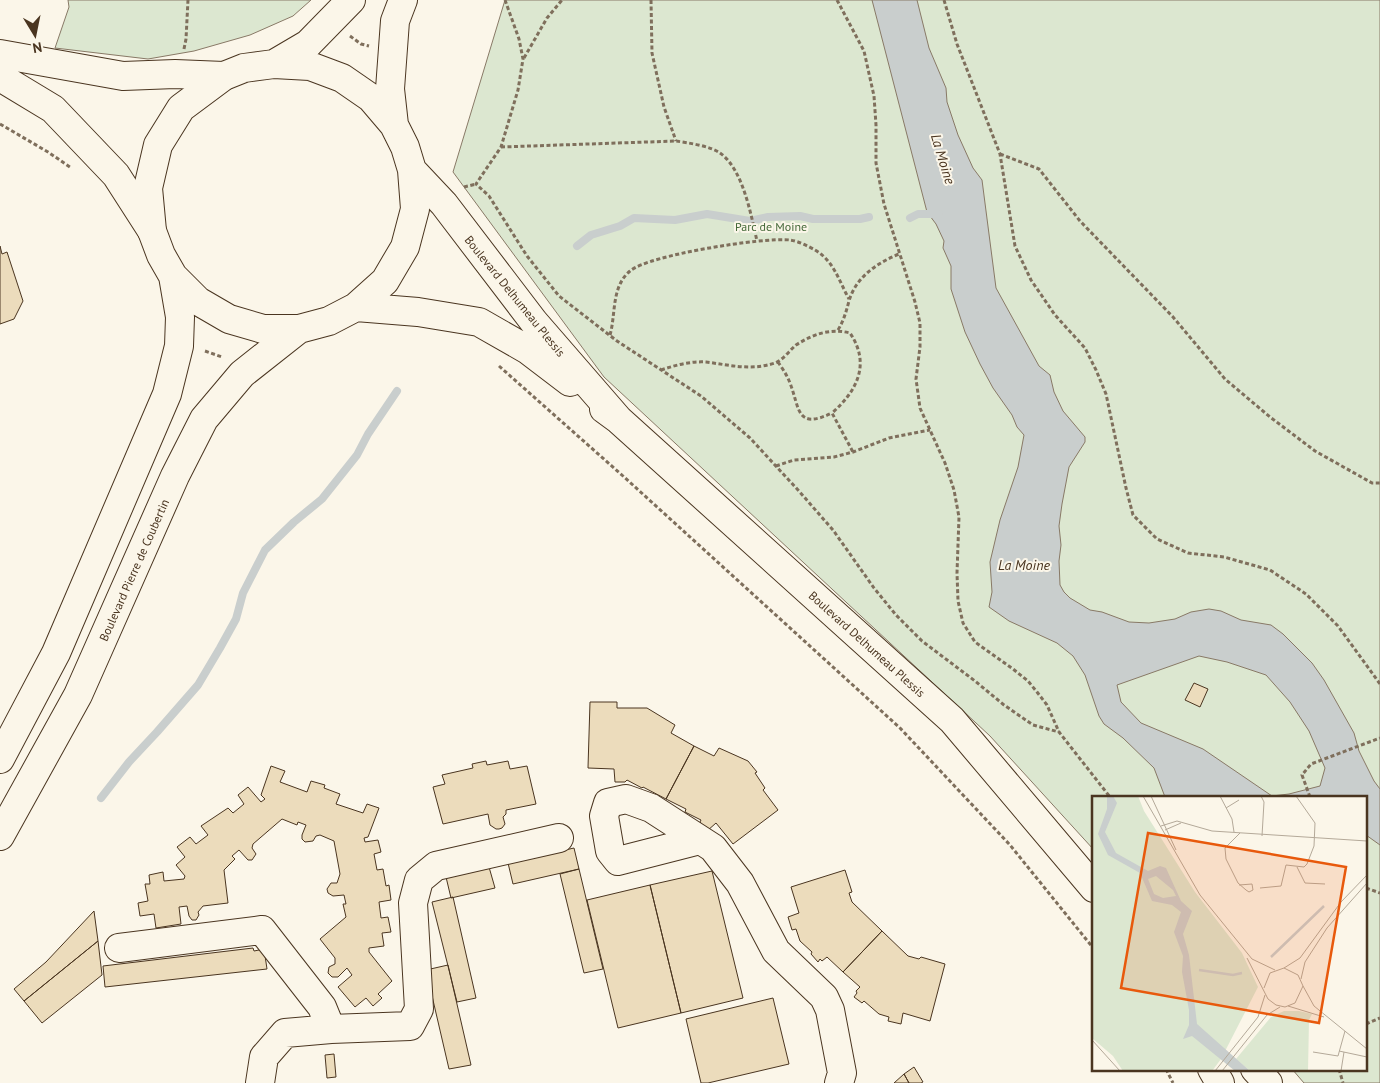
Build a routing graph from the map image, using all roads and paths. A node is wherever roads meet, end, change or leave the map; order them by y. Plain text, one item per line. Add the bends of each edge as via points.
1 (188, 0) edge
2 (351, 0) edge
3 (403, 0) edge
4 (505, 0) edge
5 (562, 0) edge
6 (651, 0) edge
7 (837, 0) edge
8 (944, 0) edge
9 (346, 34) dead end
10 (376, 47) dead end
11 (182, 53) dead end
12 (0, 54) edge
13 (523, 59) junction
14 (274, 64) junction
15 (224, 76) junction
16 (0, 77) edge
17 (0, 124) edge
18 (394, 125) junction
19 (676, 141) junction
20 (501, 147) junction
21 (1000, 154) junction
22 (412, 170) junction
23 (77, 172) dead end
24 (152, 231) junction
25 (757, 241) junction
26 (899, 254) junction
27 (173, 276) junction
28 (850, 299) junction
29 (356, 307) junction
30 (299, 329) junction
31 (838, 330) junction
32 (610, 336) junction
33 (179, 346) junction
34 (492, 360) dead end
35 (778, 362) junction
36 (661, 370) junction
37 (242, 374) junction
38 (832, 413) junction
39 (619, 420) junction
40 (930, 430) junction
41 (854, 452) junction
42 (776, 466) junction
43 (1380, 484) edge
44 (1380, 684) edge
45 (1059, 732) junction
46 (1380, 738) edge
47 (0, 759) edge
48 (1109, 796) edge
49 (1310, 796) edge
50 (0, 836) edge
51 (559, 838) dead end
52 (700, 840) dead end
53 (1092, 886) edge
54 (1368, 889) edge
55 (1380, 893) edge
56 (1092, 947) edge
57 (119, 948) dead end
58 (1380, 1018) edge
59 (1368, 1023) edge
60 (331, 1029) junction
61 (1166, 1070) edge
62 (1213, 1070) edge
63 (1257, 1070) edge
64 (1339, 1070) edge
65 (260, 1083) edge
66 (839, 1083) edge
67 (1173, 1083) edge
68 (1220, 1083) edge
69 (1268, 1083) edge
70 (1343, 1083) edge

1 - 11 path
2 - 14 main road via 308,44
3 - 18 main road via 396,21 390,89
4 - 13 path
5 - 13 path via 547,18
6 - 19 path via 652,53 664,107
7 - 26 path via 864,51 874,96 876,163
8 - 21 path via 957,44
9 - 10 path via 361,44
12 - 15 main road via 124,76
13 - 20 path via 518,90
14 - 15 main road via 244,68
14 - 18 main road via 310,66 342,78 371,98
15 - 24 main road via 181,108 158,145 148,188
16 - 24 main road via 53,109 116,175
17 - 23 path
18 - 22 main road
19 - 20 path
19 - 25 path via 720,153 736,172 746,195
20 - 32 path via 476,184 489,196 559,296
21 - 43 path via 1039,169 1080,221 1173,317 1225,379 1315,451 1372,483
21 - 44 path via 1015,246 1031,280 1055,315 1085,348 1096,370 1106,394 1134,514 1156,540 1188,553 1270,570 1306,594 1338,626
22 - 29 main road via 414,209 405,247 385,281
22 - 39 main road, Boulevard Delhumeau Plessis via 444,204 534,322
24 - 27 main road
25 - 28 path via 791,240 815,250 827,258
25 - 32 path via 649,261 630,271 620,284 614,303
26 - 28 path via 873,267 858,282
26 - 40 path via 920,323 916,379 920,408
27 - 30 main road via 198,301 229,319 263,329
27 - 33 main road via 180,317
28 - 31 path
29 - 30 main road via 329,321
29 - 39 main road, Boulevard Delhumeau Plessis via 418,312 479,322 528,350
30 - 37 main road, Boulevard Pierre de Coubertin
31 - 35 path via 811,337
31 - 38 path via 850,333 857,343 861,353 860,368 856,384
32 - 36 path
33 - 37 path via 220,356
33 - 47 main road via 167,394 56,653
34 - 56 path via 900,728 1010,845
35 - 36 path via 733,367 688,362
35 - 38 path via 790,382 800,414 818,420
36 - 42 path via 701,396 750,438
37 - 50 main road, Boulevard Pierre de Coubertin via 204,419 175,476 78,695
38 - 41 path
39 - 53 main road, Boulevard Delhumeau Plessis via 952,720
40 - 41 path via 889,438
40 - 45 path via 945,462 959,517 958,592 962,623 975,642 1028,681 1047,705
41 - 42 path via 794,460
42 - 45 path via 832,530 896,615 922,642 1033,725
45 - 48 path
46 - 49 path via 1311,764 1302,775
51 - 60 main road via 436,866 419,880 413,903 419,1009 410,1026
52 - 66 main road via 713,848 740,883 776,951 824,997 830,1010 842,1072
54 - 55 path
57 - 60 main road via 262,930 322,1007
58 - 59 path
60 - 65 main road via 285,1032 264,1057
61 - 67 path
62 - 68 main road
63 - 69 main road
64 - 70 path

